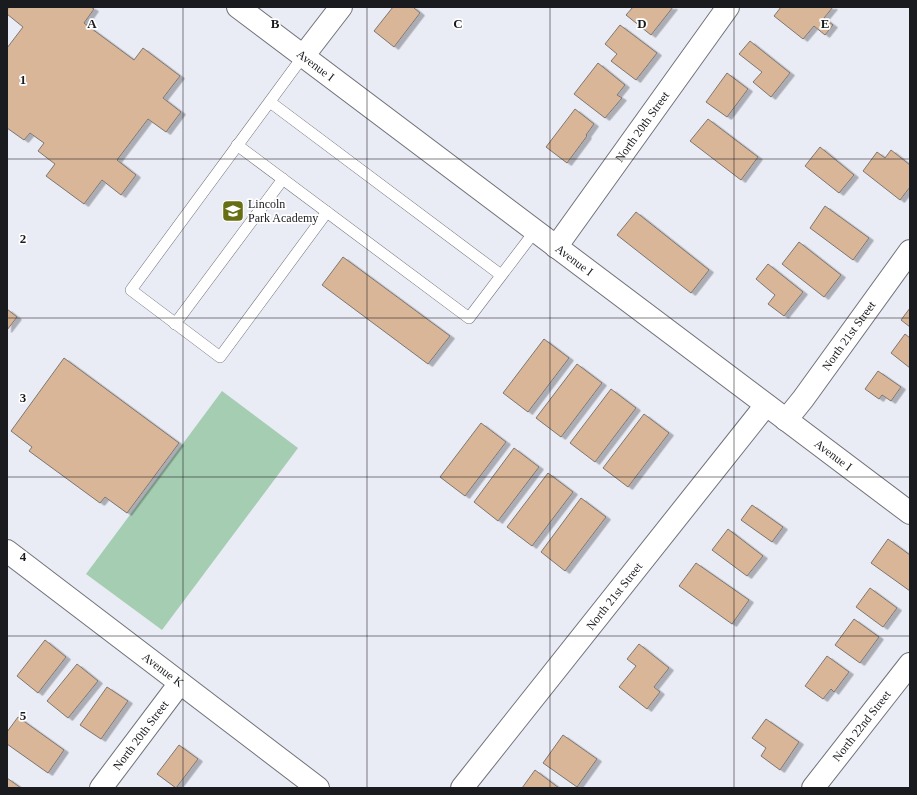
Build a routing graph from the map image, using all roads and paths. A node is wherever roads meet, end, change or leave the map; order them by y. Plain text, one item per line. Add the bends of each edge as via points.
1 (238, 7) edge
2 (341, 7) edge
3 (728, 7) edge
4 (304, 55) junction
5 (270, 102) junction
6 (237, 145) junction
7 (283, 179) junction
8 (327, 212) junction
9 (535, 231) junction
10 (556, 247) junction
11 (910, 251) edge
12 (501, 276) junction
13 (175, 324) junction
14 (766, 405) junction
15 (786, 420) junction
16 (910, 513) edge
17 (7, 551) edge
18 (910, 664) edge
19 (180, 684) junction
20 (102, 788) edge
21 (318, 788) edge
22 (462, 788) edge
23 (814, 788) edge

1 - 4 street, Avenue I
2 - 4 street
3 - 10 street, North 20th Street
4 - 5 lane
4 - 9 street, Avenue I
5 - 6 lane
5 - 12 lane
6 - 7 lane
6 - 13 lane via 131,290
7 - 8 lane
7 - 13 lane
8 - 12 lane via 468,318
8 - 13 lane via 220,357
9 - 10 street, Avenue I
9 - 12 lane
10 - 14 street, Avenue I
11 - 15 street, North 21st Street
14 - 15 street, Avenue I
14 - 22 street, North 21st Street
15 - 16 street, Avenue I
17 - 19 street, Avenue K
18 - 23 street, North 22nd Street
19 - 20 street, North 20th Street
19 - 21 street, Avenue K

